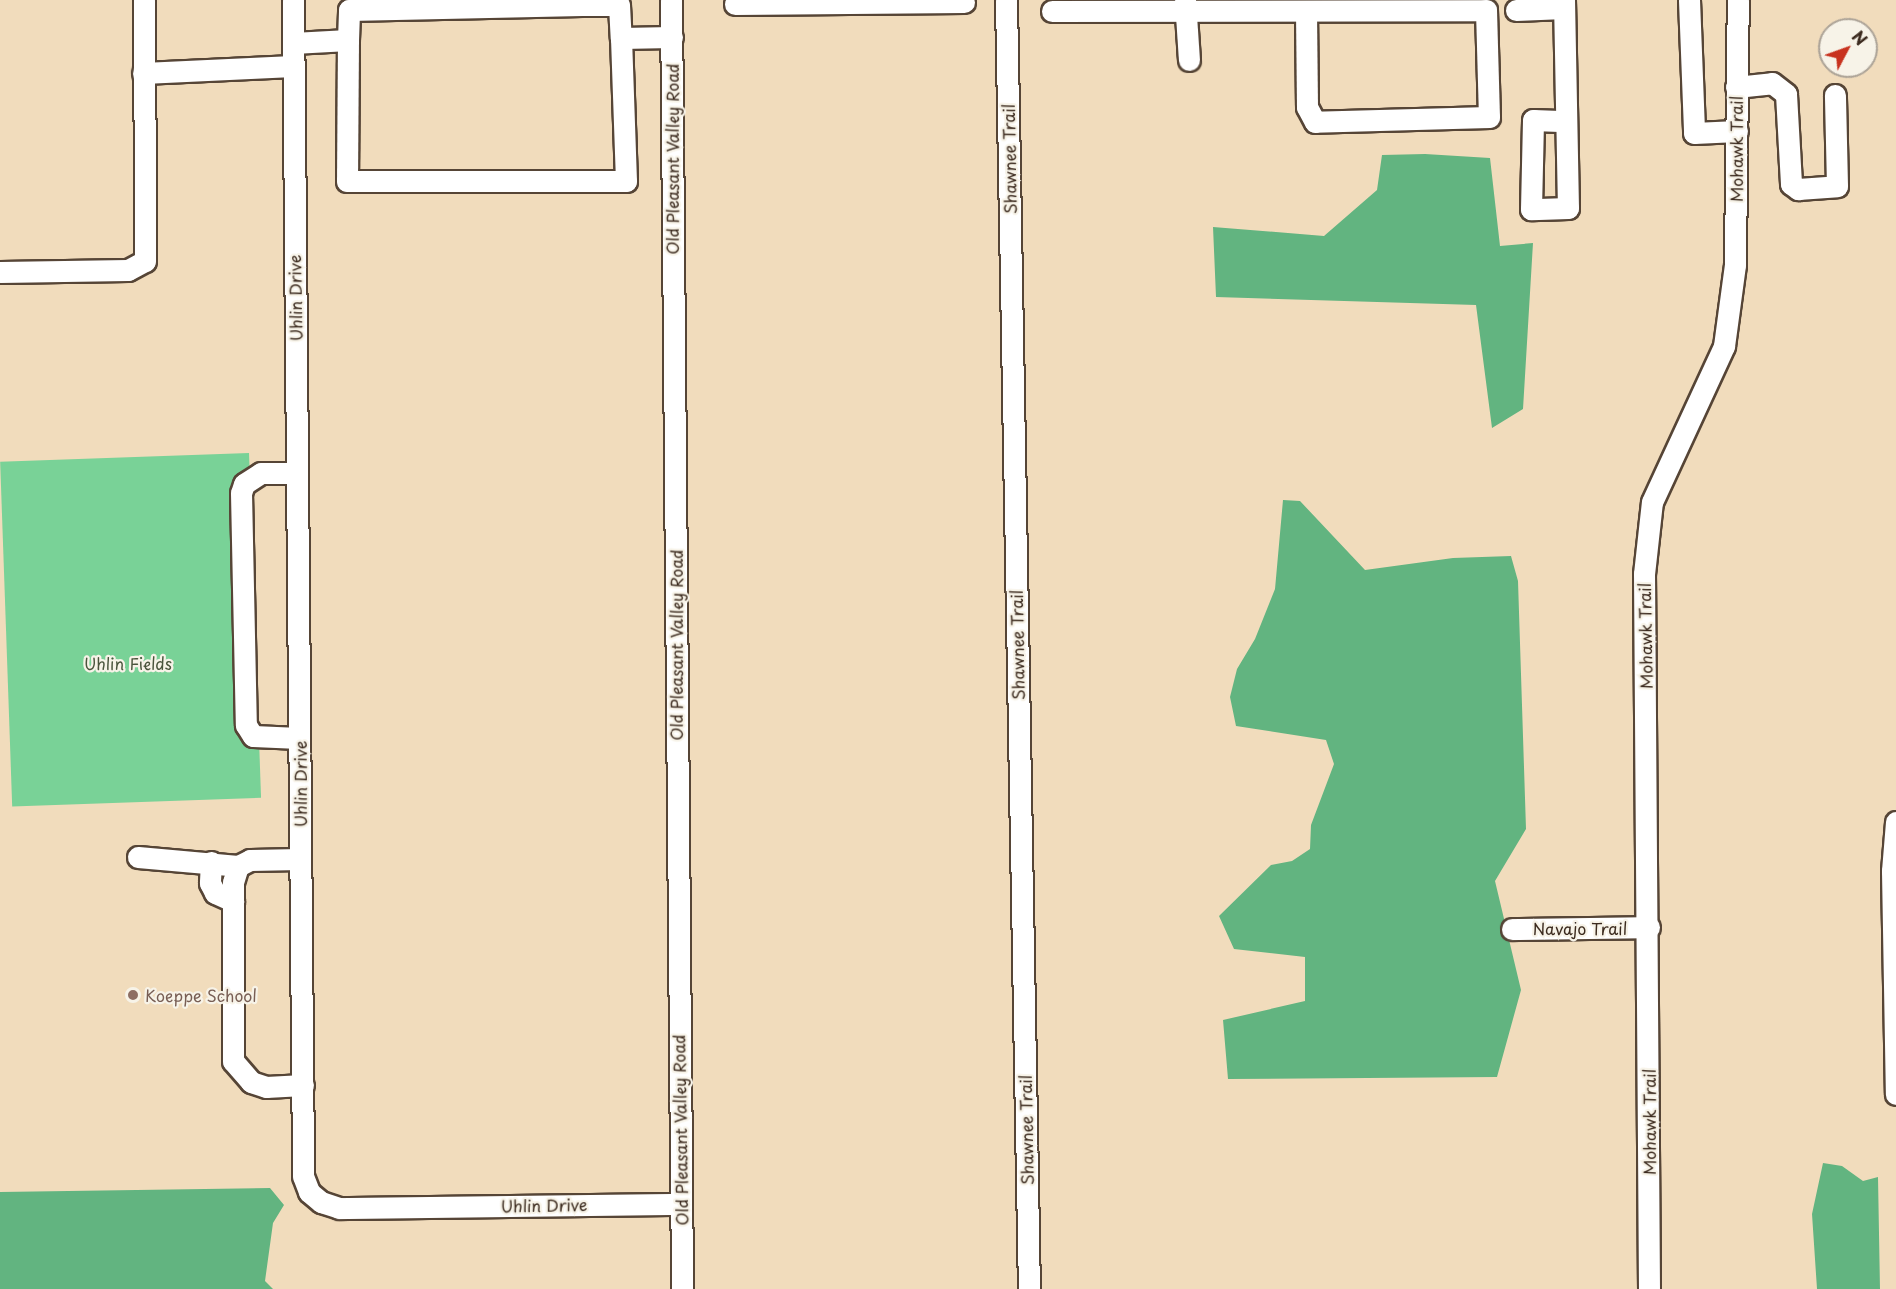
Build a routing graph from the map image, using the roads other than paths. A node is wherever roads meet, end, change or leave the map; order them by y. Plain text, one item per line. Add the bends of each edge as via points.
1 (144, 0) edge
2 (293, 0) edge
3 (671, 0) edge
4 (1006, 0) edge
5 (1689, 0) edge
6 (1738, 0) edge
7 (860, 2) edge
8 (964, 2) dead end
9 (735, 4) dead end
10 (1397, 4) edge
11 (1564, 4) edge
12 (1185, 6) edge
13 (1516, 10) dead end
14 (1052, 11) dead end
15 (1306, 11) junction
16 (672, 37) junction
17 (621, 38) junction
18 (348, 40) junction
19 (293, 43) junction
20 (1189, 60) dead end
21 (293, 66) junction
22 (143, 73) junction
23 (1736, 87) junction
24 (1835, 95) dead end
25 (1566, 121) dead end
26 (1737, 131) junction
27 (0, 272) edge
28 (297, 473) junction
29 (299, 738) junction
30 (1896, 822) edge
31 (138, 857) dead end
32 (300, 859) junction
33 (211, 862) junction
34 (238, 866) junction
35 (233, 901) junction
36 (1649, 927) junction
37 (1512, 928) dead end
38 (303, 1085) junction
39 (1896, 1094) edge
40 (680, 1204) junction
41 (682, 1289) edge
42 (1029, 1289) edge
43 (1649, 1289) edge

1 - 22 street
2 - 19 street, Uhlin Drive
3 - 16 street, Old Pleasant Valley Road
4 - 42 street, Shawnee Trail
5 - 26 street via 1694,133
6 - 23 street, Mohawk Trail
7 - 8 street
7 - 9 street
10 - 15 street
10 - 15 street via 1486,10 1489,117 1315,122 1307,107
11 - 13 street
11 - 25 street
12 - 14 street
12 - 15 street
12 - 20 street
16 - 17 street
16 - 40 street, Old Pleasant Valley Road
17 - 18 street via 619,5 582,5 349,10
17 - 18 street via 626,182 347,181
18 - 19 street
19 - 21 street, Uhlin Drive
21 - 22 street
21 - 28 street, Uhlin Drive
22 - 27 street via 145,261 128,270
23 - 24 street via 1772,83 1786,94 1791,184 1798,189 1837,186
23 - 26 street, Mohawk Trail
26 - 36 street, Mohawk Trail via 1735,265 1724,346 1652,502 1644,574
28 - 29 street, Uhlin Drive
28 - 29 street via 261,473 244,484 241,493 246,725 253,736
29 - 32 street, Uhlin Drive
30 - 39 street via 1892,871
31 - 33 street
32 - 34 street via 250,860
32 - 38 street, Uhlin Drive
33 - 34 street
33 - 35 street via 210,883 216,893
34 - 35 street
35 - 38 street via 233,1061 251,1082 266,1087
36 - 37 street, Navajo Trail
36 - 43 street, Mohawk Trail
38 - 40 street, Uhlin Drive via 303,1176 309,1192 321,1202 339,1208
40 - 41 street, Old Pleasant Valley Road

